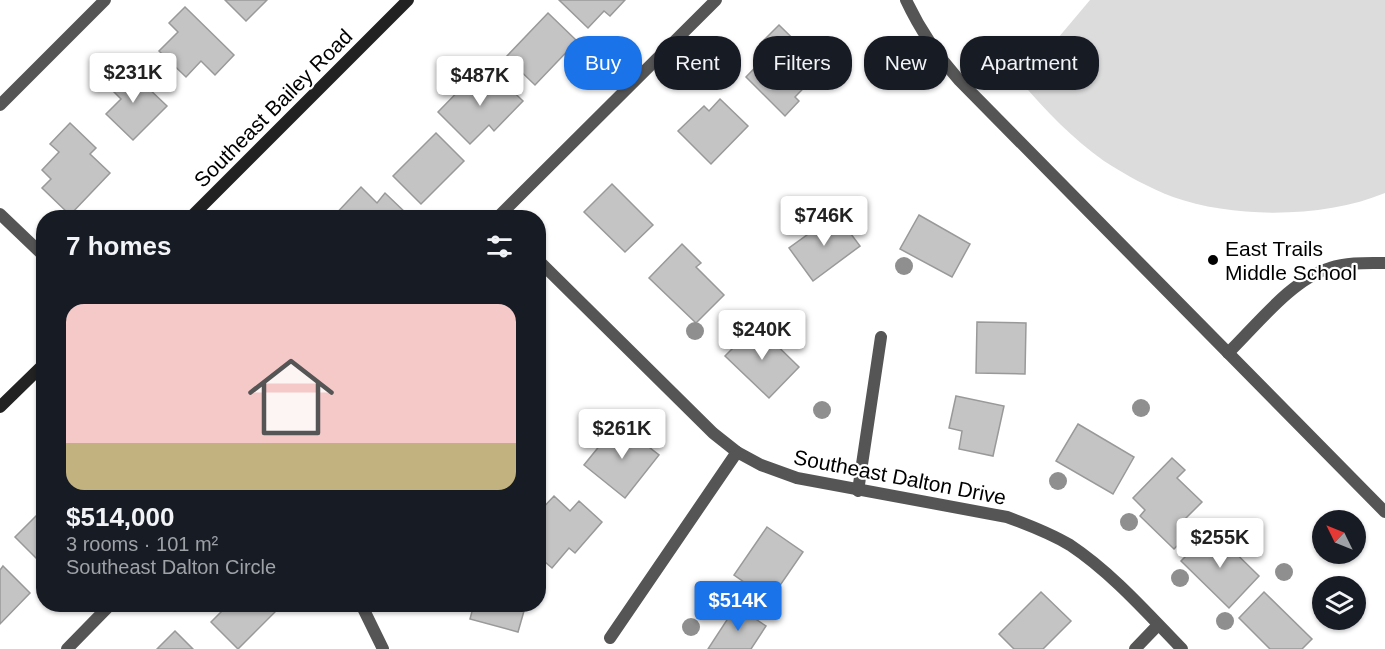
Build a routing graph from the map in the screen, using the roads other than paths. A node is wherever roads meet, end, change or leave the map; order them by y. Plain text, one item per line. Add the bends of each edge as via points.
1 (105, 0) edge
2 (408, 0) edge
3 (716, 0) edge
4 (906, 0) edge
5 (0, 105) edge
6 (198, 210) edge
7 (505, 210) edge
8 (0, 214) edge
9 (36, 248) edge
10 (1385, 263) edge
11 (546, 268) edge
12 (881, 337) dead end
13 (1228, 353) junction
14 (36, 372) edge
15 (0, 407) edge
16 (737, 452) junction
17 (858, 491) junction
18 (1385, 512) edge
19 (103, 612) edge
20 (365, 612) edge
21 (1158, 625) junction
22 (610, 638) dead end
23 (67, 649) edge
24 (383, 649) edge
25 (1135, 649) edge
26 (1182, 649) edge

1 - 5 street
2 - 6 main road, Southeast Bailey Road
3 - 7 street
4 - 13 street via 936,53 959,80
8 - 9 street
10 - 13 street via 1354,263 1313,275 1282,299
11 - 16 street, Southeast Dalton Drive
12 - 17 street
13 - 18 street
14 - 15 main road
16 - 17 street, Southeast Dalton Drive via 797,478
16 - 22 street
17 - 21 street, Southeast Dalton Drive via 1007,517 1039,528 1098,566
19 - 23 street
20 - 24 street
21 - 25 street
21 - 26 street, Southeast Dalton Drive

